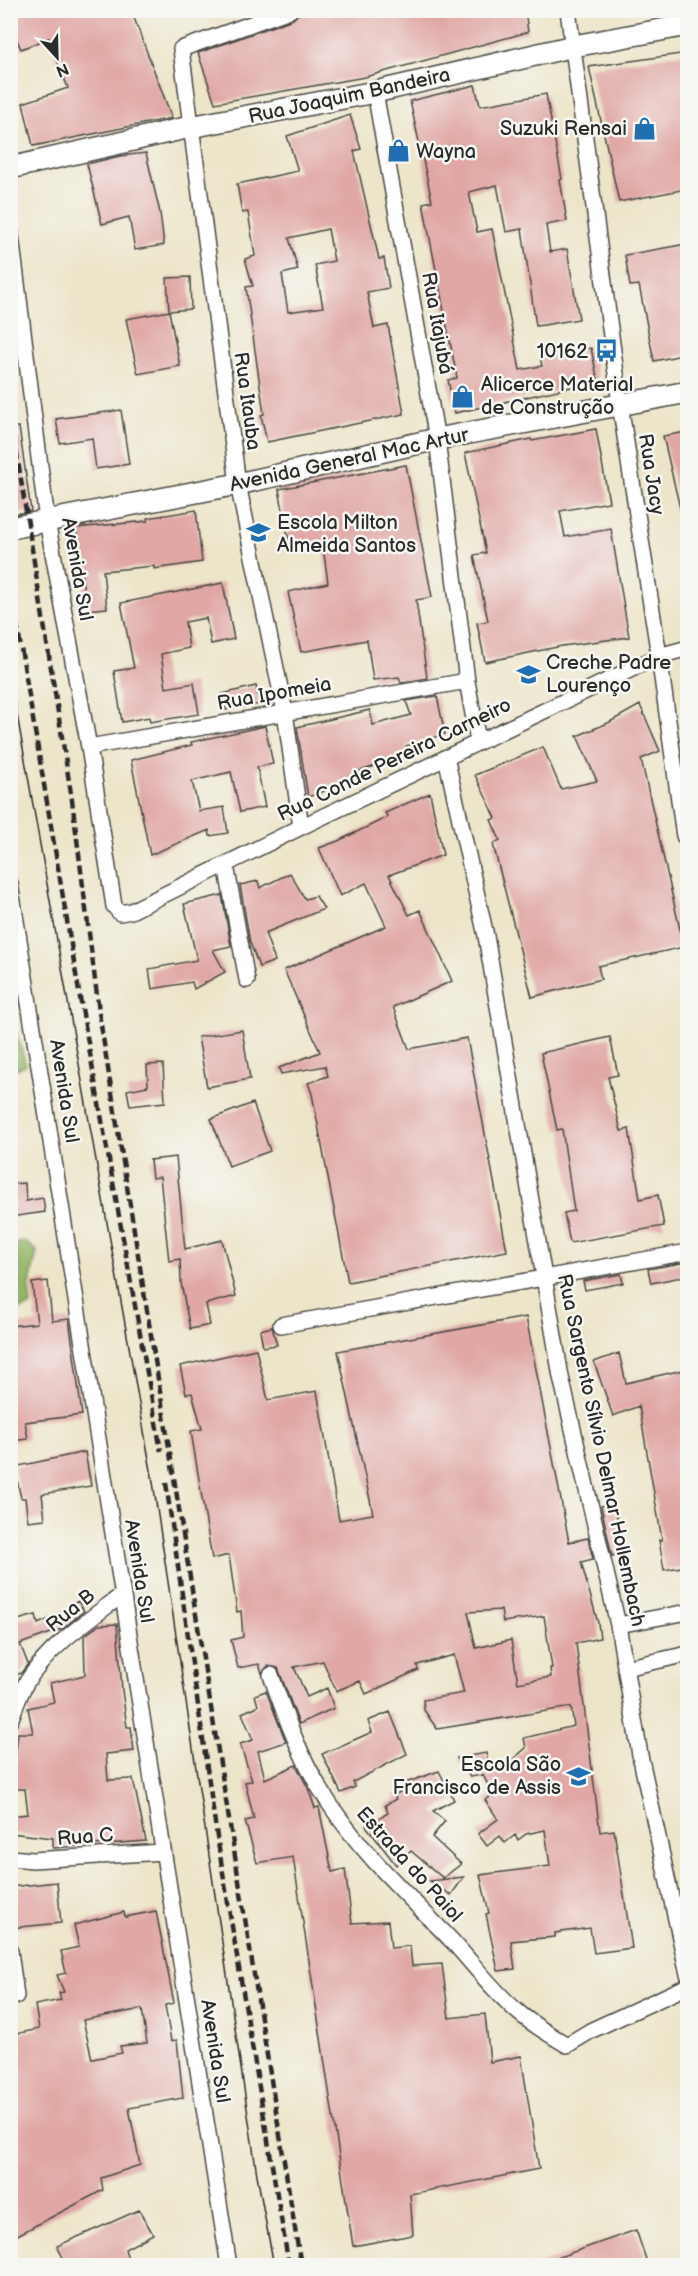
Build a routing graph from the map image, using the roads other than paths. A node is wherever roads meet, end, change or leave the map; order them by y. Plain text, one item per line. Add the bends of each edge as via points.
1 (290, 10) edge
2 (568, 10) edge
3 (687, 25) edge
4 (574, 46) junction
5 (375, 92) junction
6 (190, 127) junction
7 (10, 168) edge
8 (10, 228) edge
9 (687, 392) edge
10 (620, 404) junction
11 (437, 439) junction
12 (238, 484) junction
13 (47, 521) junction
14 (10, 528) edge
15 (687, 648) edge
16 (659, 656) junction
17 (467, 681) junction
18 (285, 712) junction
19 (478, 741) junction
20 (89, 747) junction
21 (446, 757) junction
22 (301, 827) junction
23 (684, 836) dead end
24 (226, 864) junction
25 (10, 883) edge
26 (120, 913) joint
27 (17, 963) edge
28 (247, 980) dead end
29 (687, 1252) edge
30 (544, 1278) junction
31 (282, 1325) dead end
32 (122, 1595) junction
33 (687, 1612) edge
34 (618, 1625) junction
35 (687, 1654) edge
36 (625, 1668) junction
37 (271, 1675) dead end
38 (10, 1721) edge
39 (163, 1852) junction
40 (10, 1858) edge
41 (10, 1951) edge
42 (687, 1974) edge
43 (687, 1986) edge
44 (10, 1997) edge
45 (229, 2265) edge

1 - 6 street, Rua Itauba via 181,48
2 - 4 street, Rua Jacy
3 - 4 main road, Rua Joaquim Bandeira
4 - 5 main road, Rua Joaquim Bandeira
4 - 10 street, Rua Jacy
5 - 6 main road, Rua Joaquim Bandeira
5 - 11 street, Rua Itajubá
6 - 7 main road, Rua Joaquim Bandeira
6 - 12 street, Rua Itauba
8 - 13 street, Avenida Sul
9 - 10 main road, Avenida General Mac Artur
10 - 11 main road, Avenida General Mac Artur
10 - 16 street, Rua Jacy
11 - 12 main road, Avenida General Mac Artur
11 - 17 street, Rua Itajubá
12 - 13 main road, Avenida General Mac Artur
12 - 18 street, Rua Itauba
13 - 14 main road, Avenida General Mac Artur
13 - 20 street, Avenida Sul
15 - 16 street, Rua Conde Pereira Carneiro
16 - 19 street, Rua Conde Pereira Carneiro
16 - 23 street, Rua Jacy
17 - 18 street, Rua Ipomeia
17 - 19 street, Rua Itajubá
18 - 20 street, Rua Ipomeia
18 - 22 street, Rua Itauba
19 - 21 street, Rua Conde Pereira Carneiro
20 - 26 street, Avenida Sul via 114,906
21 - 22 street, Rua Conde Pereira Carneiro
21 - 30 street, Rua Sargento Sílvio Delmar Hollembach via 486,936
22 - 24 street, Rua Conde Pereira Carneiro
24 - 26 street, Rua Conde Pereira Carneiro
24 - 28 street
25 - 27 street, Avenida Sul
27 - 32 street, Avenida Sul
29 - 30 street
30 - 31 street
30 - 34 street, Rua Sargento Sílvio Delmar Hollembach via 561,1377
32 - 38 street, Rua B via 86,1621 36,1669
32 - 39 street, Avenida Sul
33 - 34 street
34 - 36 street, Rua Sargento Sílvio Delmar Hollembach
35 - 36 street
36 - 42 street, Rua Sargento Sílvio Delmar Hollembach
37 - 43 street, Estrada do Paiol via 309,1769 329,1803 400,1889 516,2011 567,2045
39 - 40 street, Rua C
39 - 45 street, Avenida Sul
41 - 44 street via 16,1996

